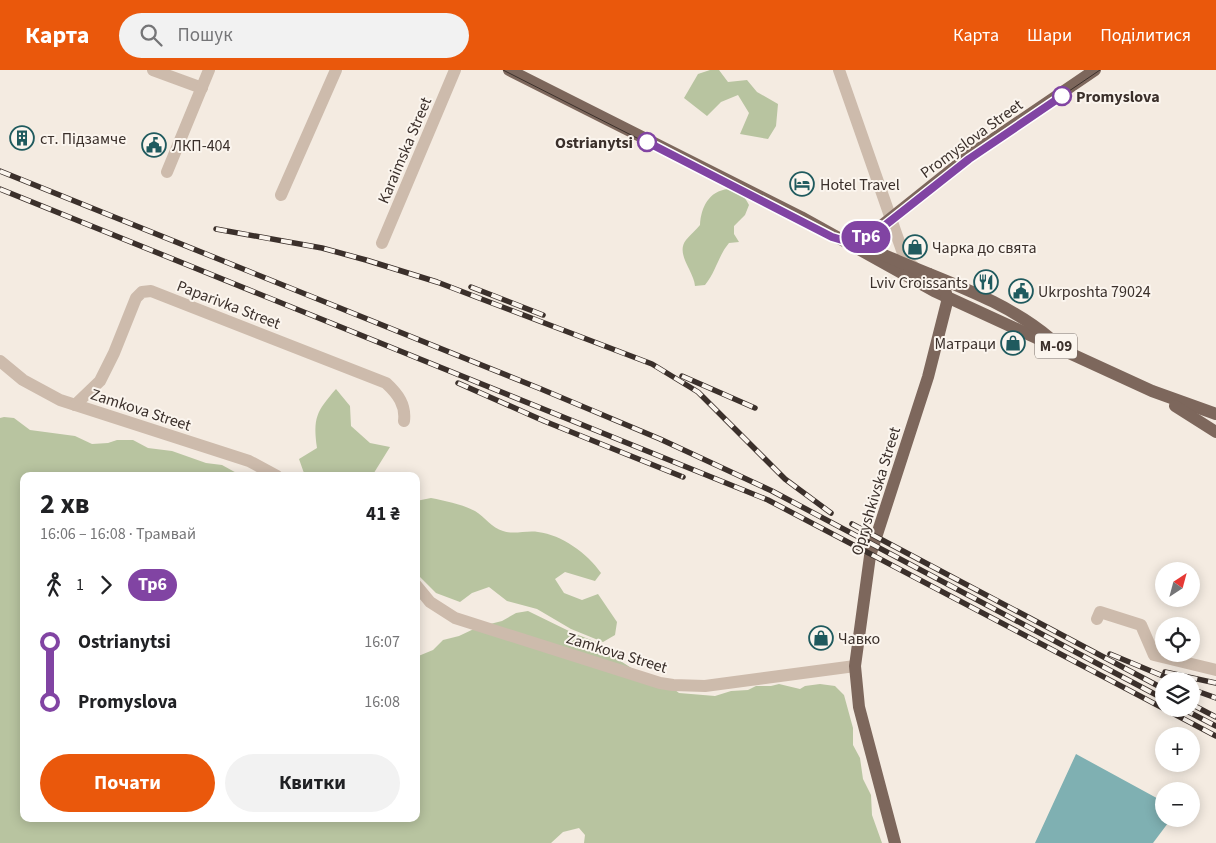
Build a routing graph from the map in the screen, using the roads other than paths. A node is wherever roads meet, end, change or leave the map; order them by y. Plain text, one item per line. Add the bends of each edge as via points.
1 (153, 70) edge
2 (209, 70) edge
3 (336, 70) edge
4 (455, 70) edge
5 (509, 70) edge
6 (839, 70) edge
7 (1095, 70) edge
8 (202, 88) junction
9 (167, 172) dead end
10 (281, 195) dead end
11 (892, 218) junction
12 (845, 239) junction
13 (382, 243) dead end
14 (924, 272) junction
15 (946, 296) junction
16 (1064, 350) junction
17 (0, 361) edge
18 (1152, 391) junction
19 (75, 405) junction
20 (1216, 414) edge
21 (404, 421) dead end
22 (1216, 432) edge
23 (270, 472) edge
24 (420, 590) edge
25 (1097, 619) dead end
26 (855, 666) junction
27 (1216, 670) edge
28 (895, 843) edge

1 - 8 street
2 - 8 street
3 - 10 street
4 - 13 street, Karaimska Street
5 - 12 main road, М-09
6 - 11 street
7 - 11 main road, Promyslova Street via 970,156
8 - 9 street
11 - 12 main road, Promyslova Street via 870,234
11 - 14 street via 907,262
12 - 14 main road
12 - 15 main road, М-09
14 - 15 main road
14 - 16 main road via 1029,320
15 - 16 main road, М-09
15 - 26 main road, Opryshkivska Street via 928,377 870,556
16 - 18 main road, М-09
17 - 19 street, Zamkova Street via 41,391
18 - 20 main road, М-09
18 - 22 main road, М-09
19 - 21 street, Paparivka Street via 100,381 136,298 142,292 151,291 386,383 402,402
19 - 23 street, Zamkova Street via 249,461
24 - 26 street, Zamkova Street via 430,602 455,618 660,683 705,686
25 - 27 street via 1100,612 1141,625 1154,655
26 - 28 main road, Opryshkivska Street via 860,707

